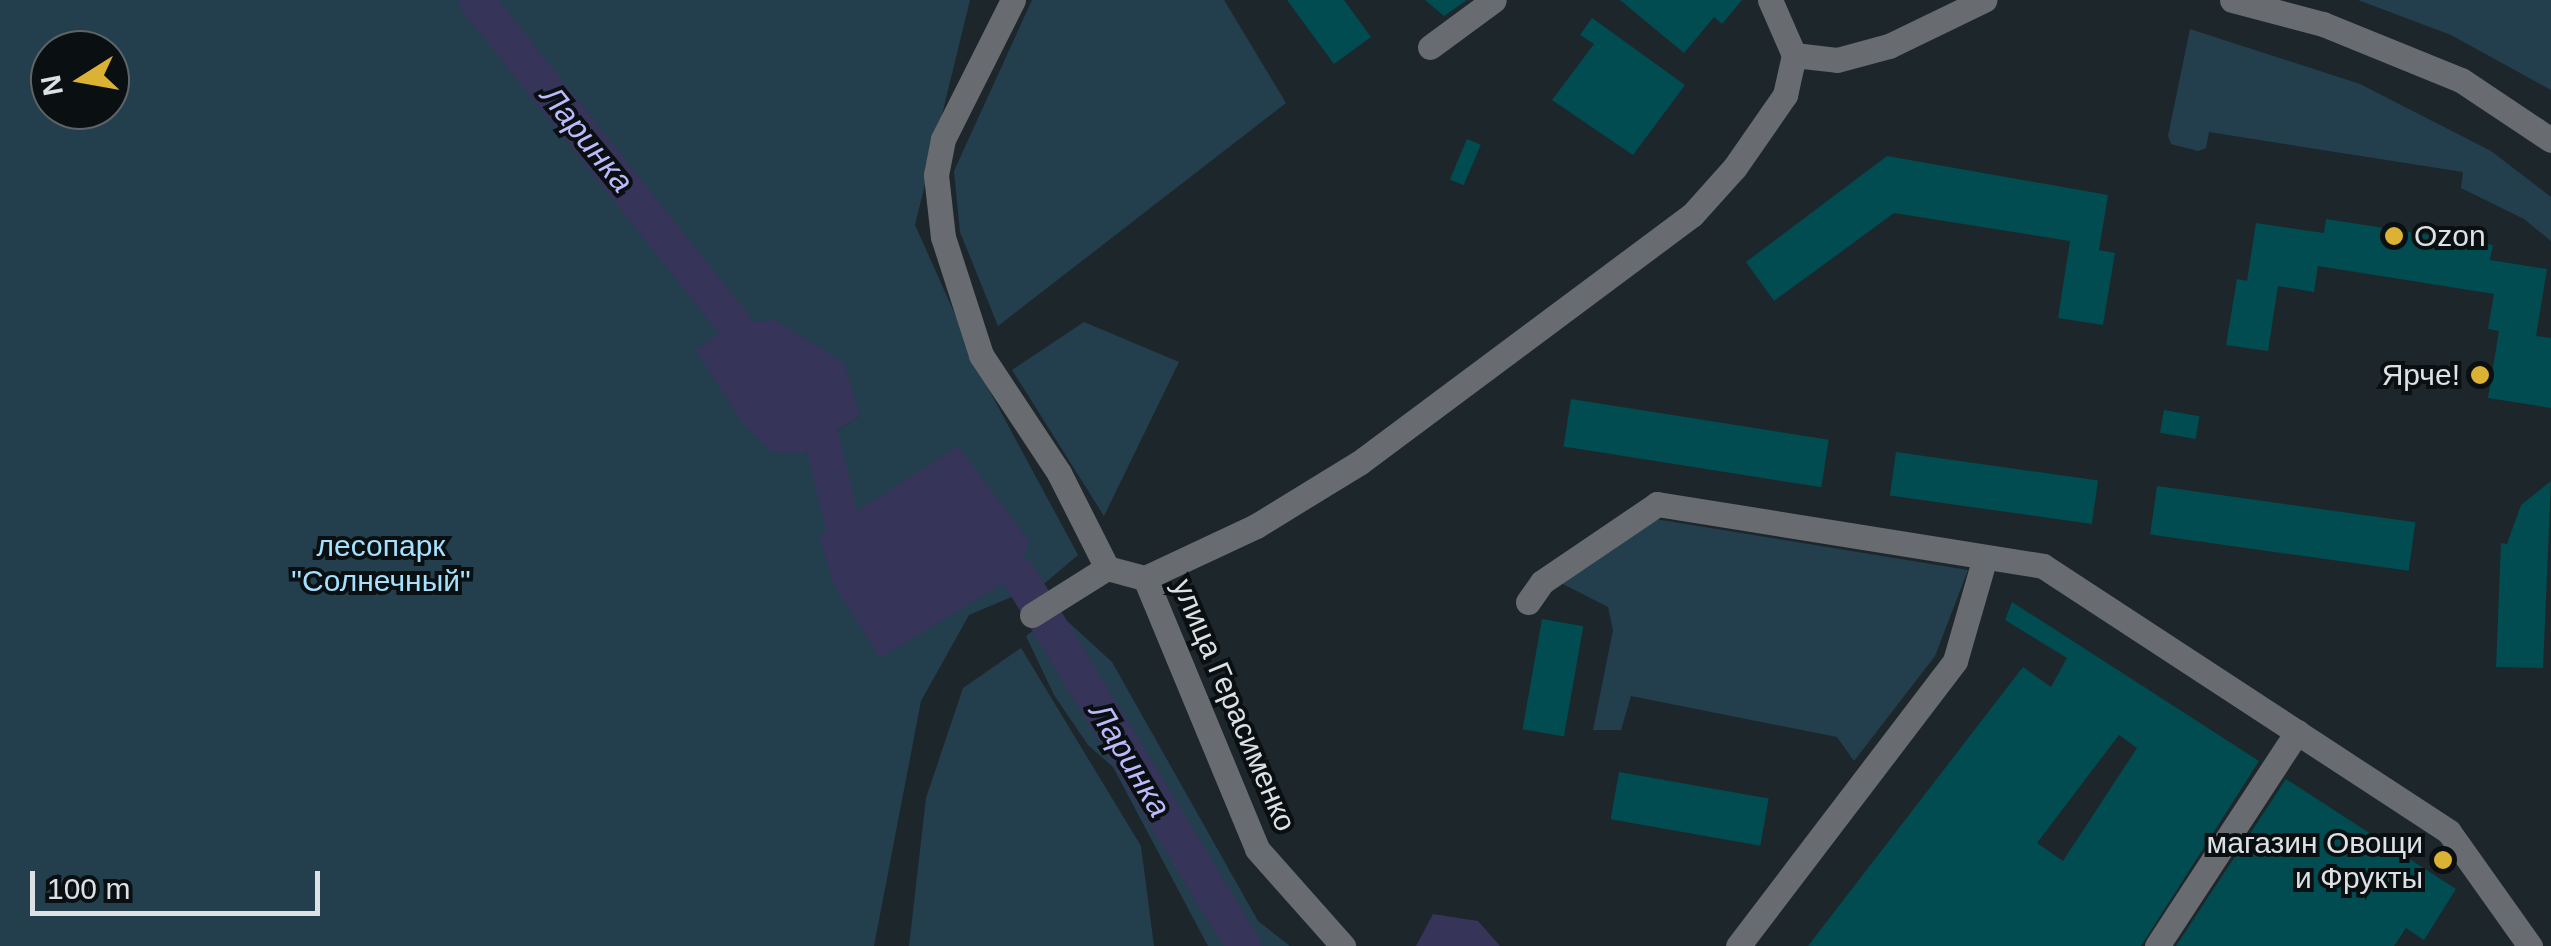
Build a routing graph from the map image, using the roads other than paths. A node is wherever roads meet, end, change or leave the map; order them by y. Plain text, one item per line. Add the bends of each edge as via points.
1 (1013, 0) edge
2 (1494, 0) edge
3 (1770, 0) edge
4 (1984, 0) edge
5 (2232, 0) edge
6 (1430, 47) dead end
7 (1794, 55) junction
8 (2551, 140) edge
9 (1985, 557) junction
10 (1108, 568) junction
11 (1145, 578) junction
12 (1528, 602) dead end
13 (1039, 610) dead end
14 (2297, 732) junction
15 (1343, 946) edge
16 (1738, 946) edge
17 (2157, 946) edge
18 (2530, 946) edge

1 - 10 street via 942,139 936,175 943,238 981,355 1059,473
2 - 6 street
3 - 7 street
4 - 7 street via 1890,46 1837,60
5 - 8 street via 2323,24 2461,80
7 - 11 street via 1785,95 1736,168 1692,215 1359,463 1256,526
9 - 12 street via 1657,504 1542,582
9 - 14 street via 2043,566
9 - 16 street via 1955,661
10 - 11 street
10 - 13 street
11 - 15 street, улица Герасименко via 1257,849
14 - 17 street
14 - 18 street via 2449,832

